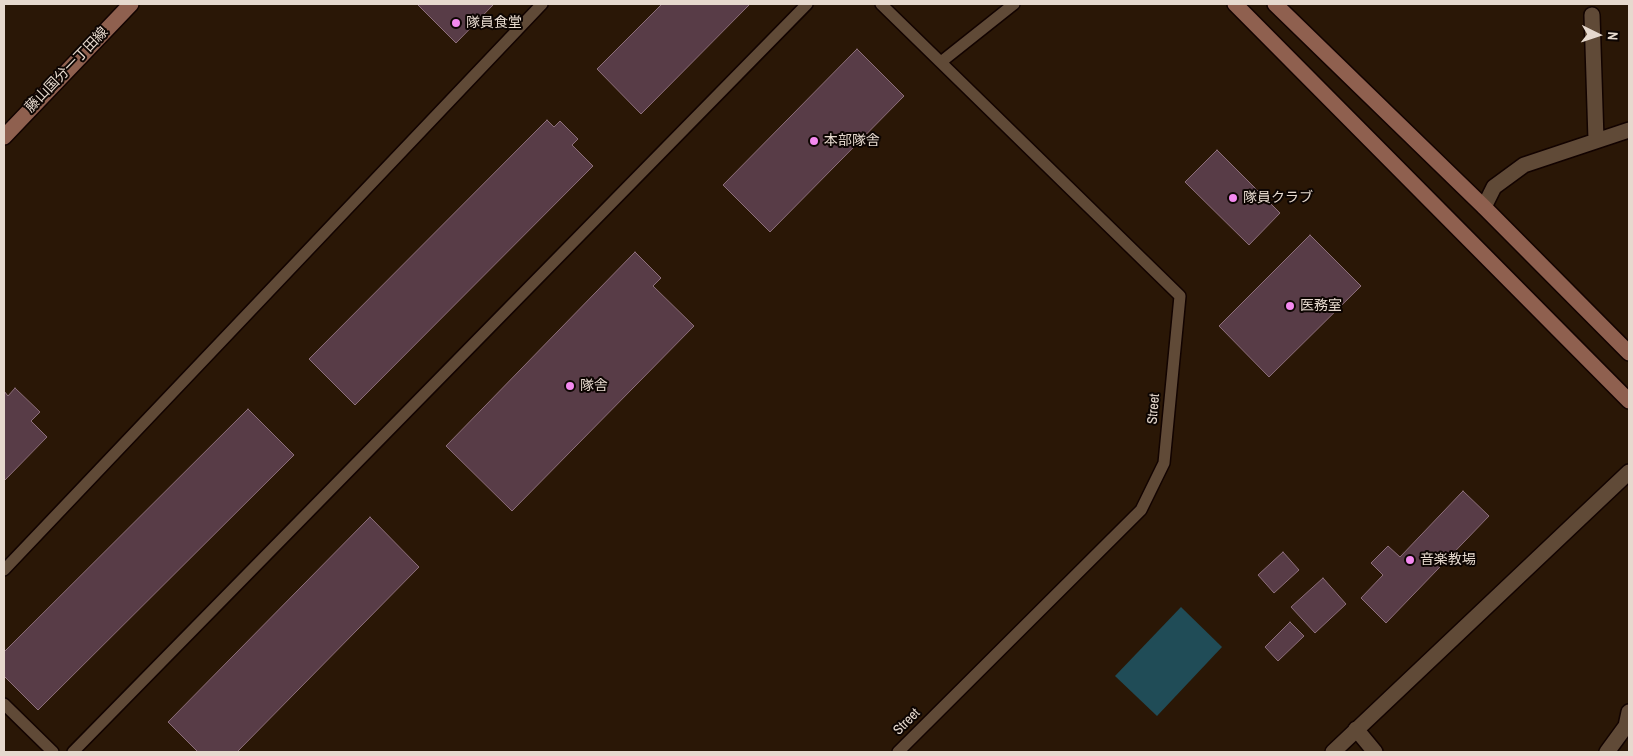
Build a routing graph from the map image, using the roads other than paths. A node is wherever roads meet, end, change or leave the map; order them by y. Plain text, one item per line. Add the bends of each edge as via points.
1 (131, 4) edge
2 (542, 4) edge
3 (807, 4) edge
4 (882, 4) edge
5 (1014, 4) edge
6 (1235, 4) edge
7 (1275, 4) edge
8 (1592, 15) dead end
9 (941, 62) junction
10 (1629, 130) edge
11 (4, 136) edge
12 (1596, 140) junction
13 (1484, 207) junction
14 (1629, 353) edge
15 (1629, 401) edge
16 (1629, 472) edge
17 (4, 570) edge
18 (4, 704) edge
19 (1629, 712) edge
20 (1356, 729) junction
21 (53, 752) edge
22 (73, 752) edge
23 (898, 752) edge
24 (1333, 752) edge
25 (1375, 752) edge
26 (1607, 752) edge

1 - 11 street, 藤山国分一丁田線
2 - 17 lane
3 - 22 lane
4 - 9 lane
5 - 9 lane
6 - 15 street
7 - 13 street
8 - 12 street
9 - 23 lane, Street via 1180,296 1164,463 1141,510
10 - 12 street
12 - 13 street via 1524,165 1494,187
13 - 14 street
16 - 20 street
18 - 21 lane
19 - 26 street via 1626,726
20 - 24 street
20 - 25 street

